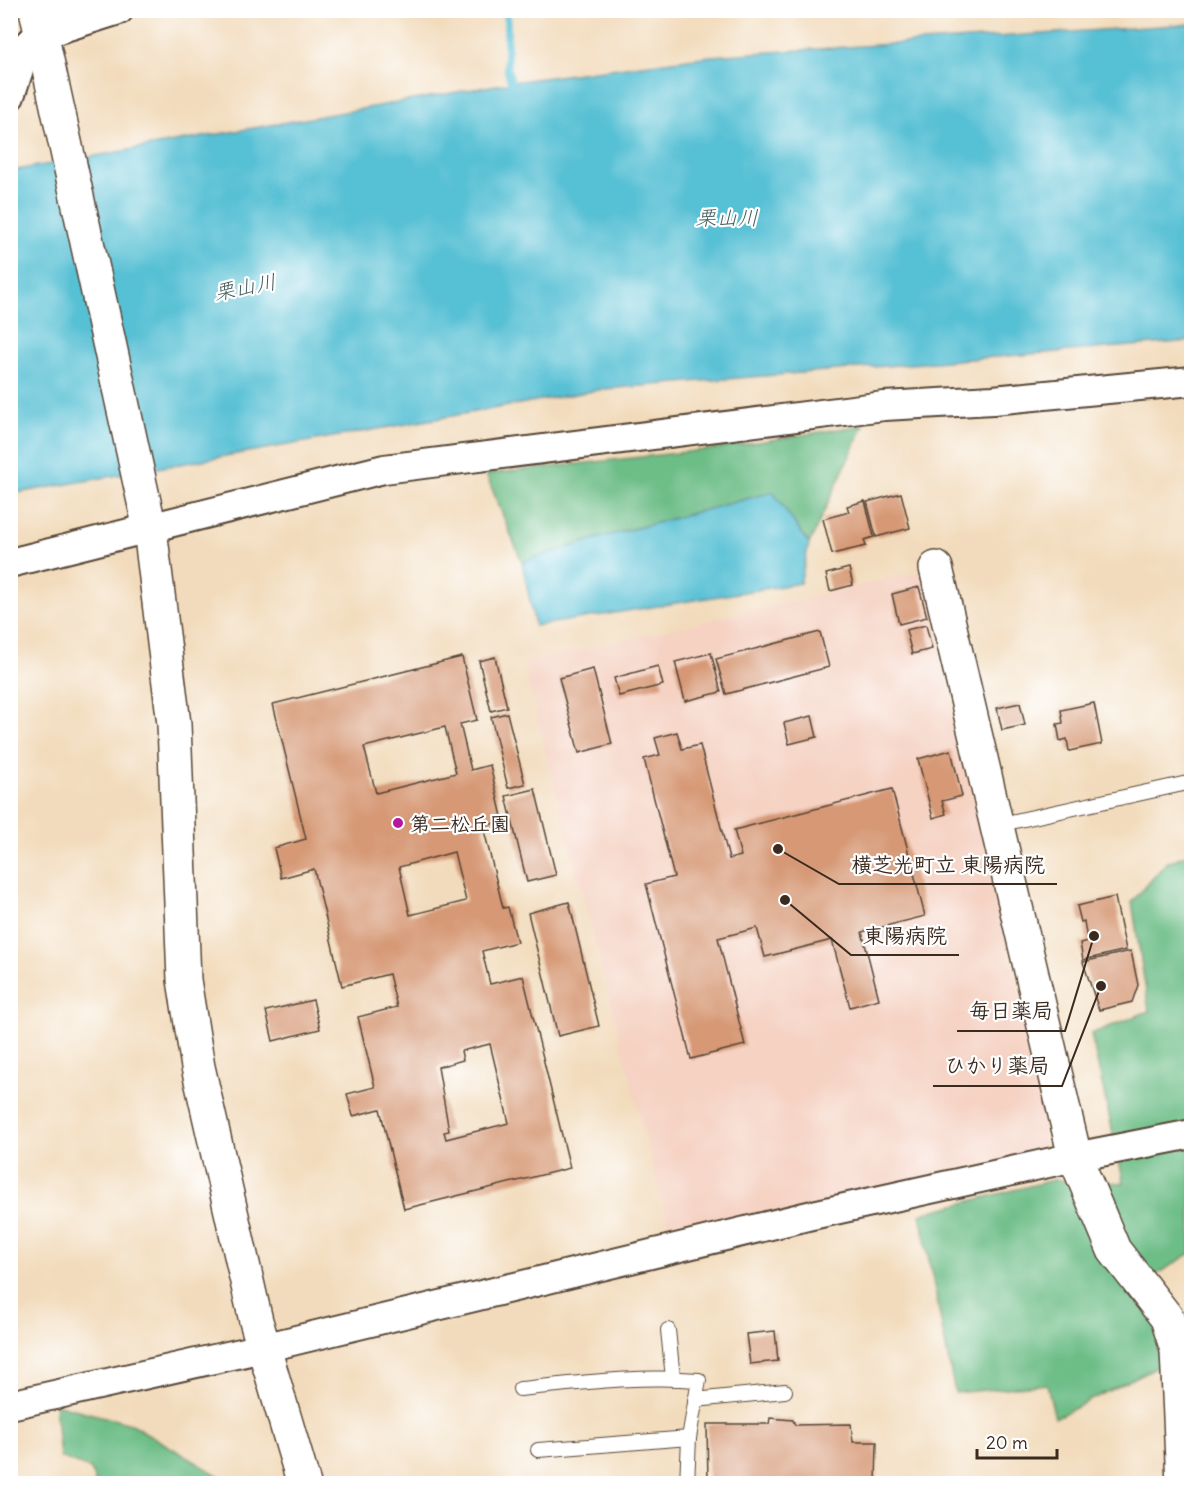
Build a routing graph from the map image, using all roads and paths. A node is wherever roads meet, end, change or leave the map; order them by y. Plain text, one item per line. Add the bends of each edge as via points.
1 (119, 10) edge
2 (38, 23) edge
3 (10, 96) edge
4 (1191, 381) edge
5 (150, 529) junction
6 (10, 563) edge
7 (936, 568) dead end
8 (1191, 782) edge
9 (997, 825) junction
10 (1191, 1134) edge
11 (1075, 1157) junction
12 (669, 1330) dead end
13 (263, 1348) junction
14 (673, 1378) junction
15 (520, 1389) dead end
16 (785, 1391) dead end
17 (695, 1400) junction
18 (10, 1405) edge
19 (688, 1438) junction
20 (537, 1450) dead end
21 (304, 1484) edge
22 (687, 1484) edge
23 (1183, 1484) edge

1 - 2 street
2 - 3 street
2 - 5 street
4 - 5 street via 884,406 384,469
5 - 6 street
5 - 13 street via 174,724 184,980 198,1067
7 - 9 street
8 - 9 lane
9 - 11 street
10 - 11 street
11 - 13 street via 807,1216
11 - 23 street via 1114,1250 1173,1331
12 - 14 lane
13 - 18 street
13 - 21 street
14 - 15 lane
14 - 17 lane via 699,1380
16 - 17 lane
17 - 19 lane
19 - 20 lane
19 - 22 lane

